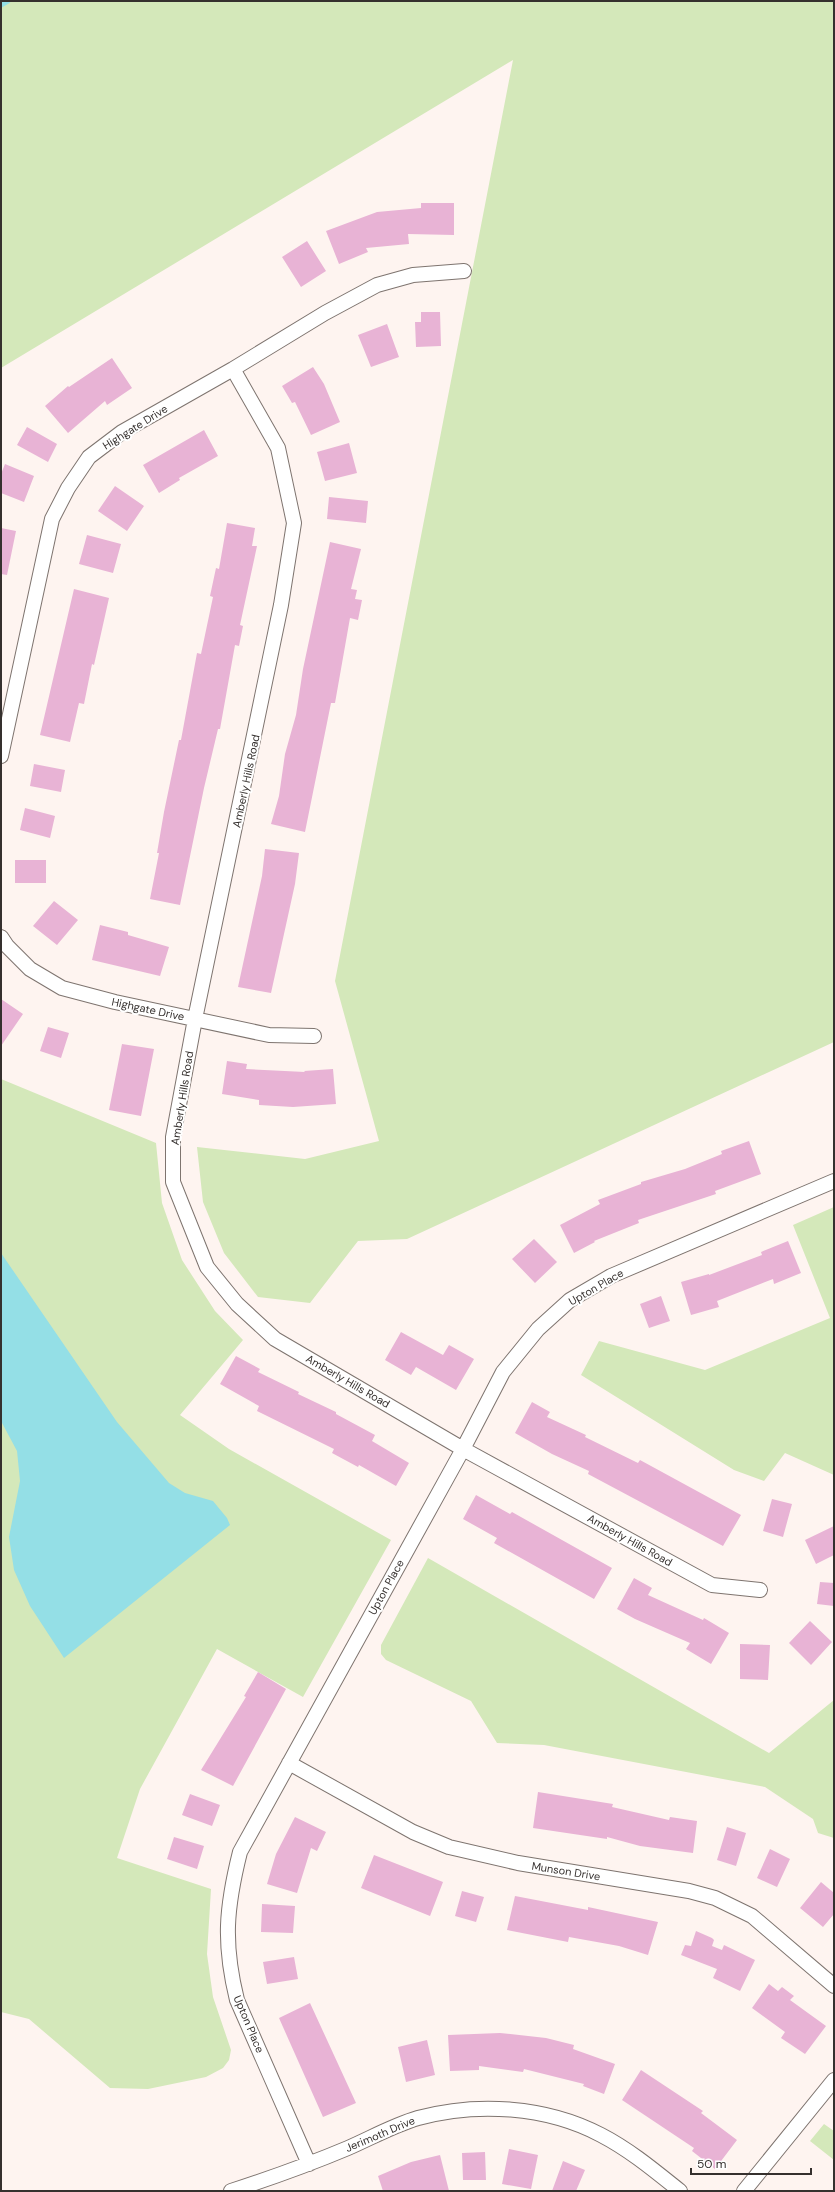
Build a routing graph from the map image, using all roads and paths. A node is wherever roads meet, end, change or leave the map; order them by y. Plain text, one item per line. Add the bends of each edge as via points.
1 (464, 271) dead end
2 (234, 369) junction
3 (1, 756) edge
4 (1, 936) edge
5 (195, 1019) junction
6 (314, 1036) dead end
7 (834, 1181) edge
8 (463, 1449) junction
9 (760, 1590) dead end
10 (289, 1763) junction
11 (834, 1986) edge
12 (834, 2080) edge
13 (309, 2164) junction
14 (231, 2191) edge
15 (680, 2191) edge
16 (744, 2191) edge

1 - 2 street, Highgate Drive via 413,275 377,285 325,313
2 - 3 street, Highgate Drive via 122,432 89,457 68,488 52,520
2 - 5 street, Amberly Hills Road via 278,448 294,523 280,612
4 - 5 street, Highgate Drive via 7,946 30,969 62,988
5 - 6 street, Highgate Drive via 269,1035
5 - 8 street, Amberly Hills Road via 173,1137 173,1182 207,1267 237,1304 276,1339
7 - 8 street, Upton Place via 611,1276 570,1300 538,1329 503,1372
8 - 9 street, Amberly Hills Road via 712,1585
8 - 10 street, Upton Place
10 - 11 street, Munson Drive via 413,1832 449,1847 518,1863 689,1890 716,1898 752,1916
10 - 13 street, Upton Place via 240,1852 230,1894 227,1937 230,1971 237,2000
12 - 16 street
13 - 14 street, Jerimoth Drive
13 - 15 street, Jerimoth Drive via 417,2118 460,2110 499,2109 553,2116 601,2135 645,2163

